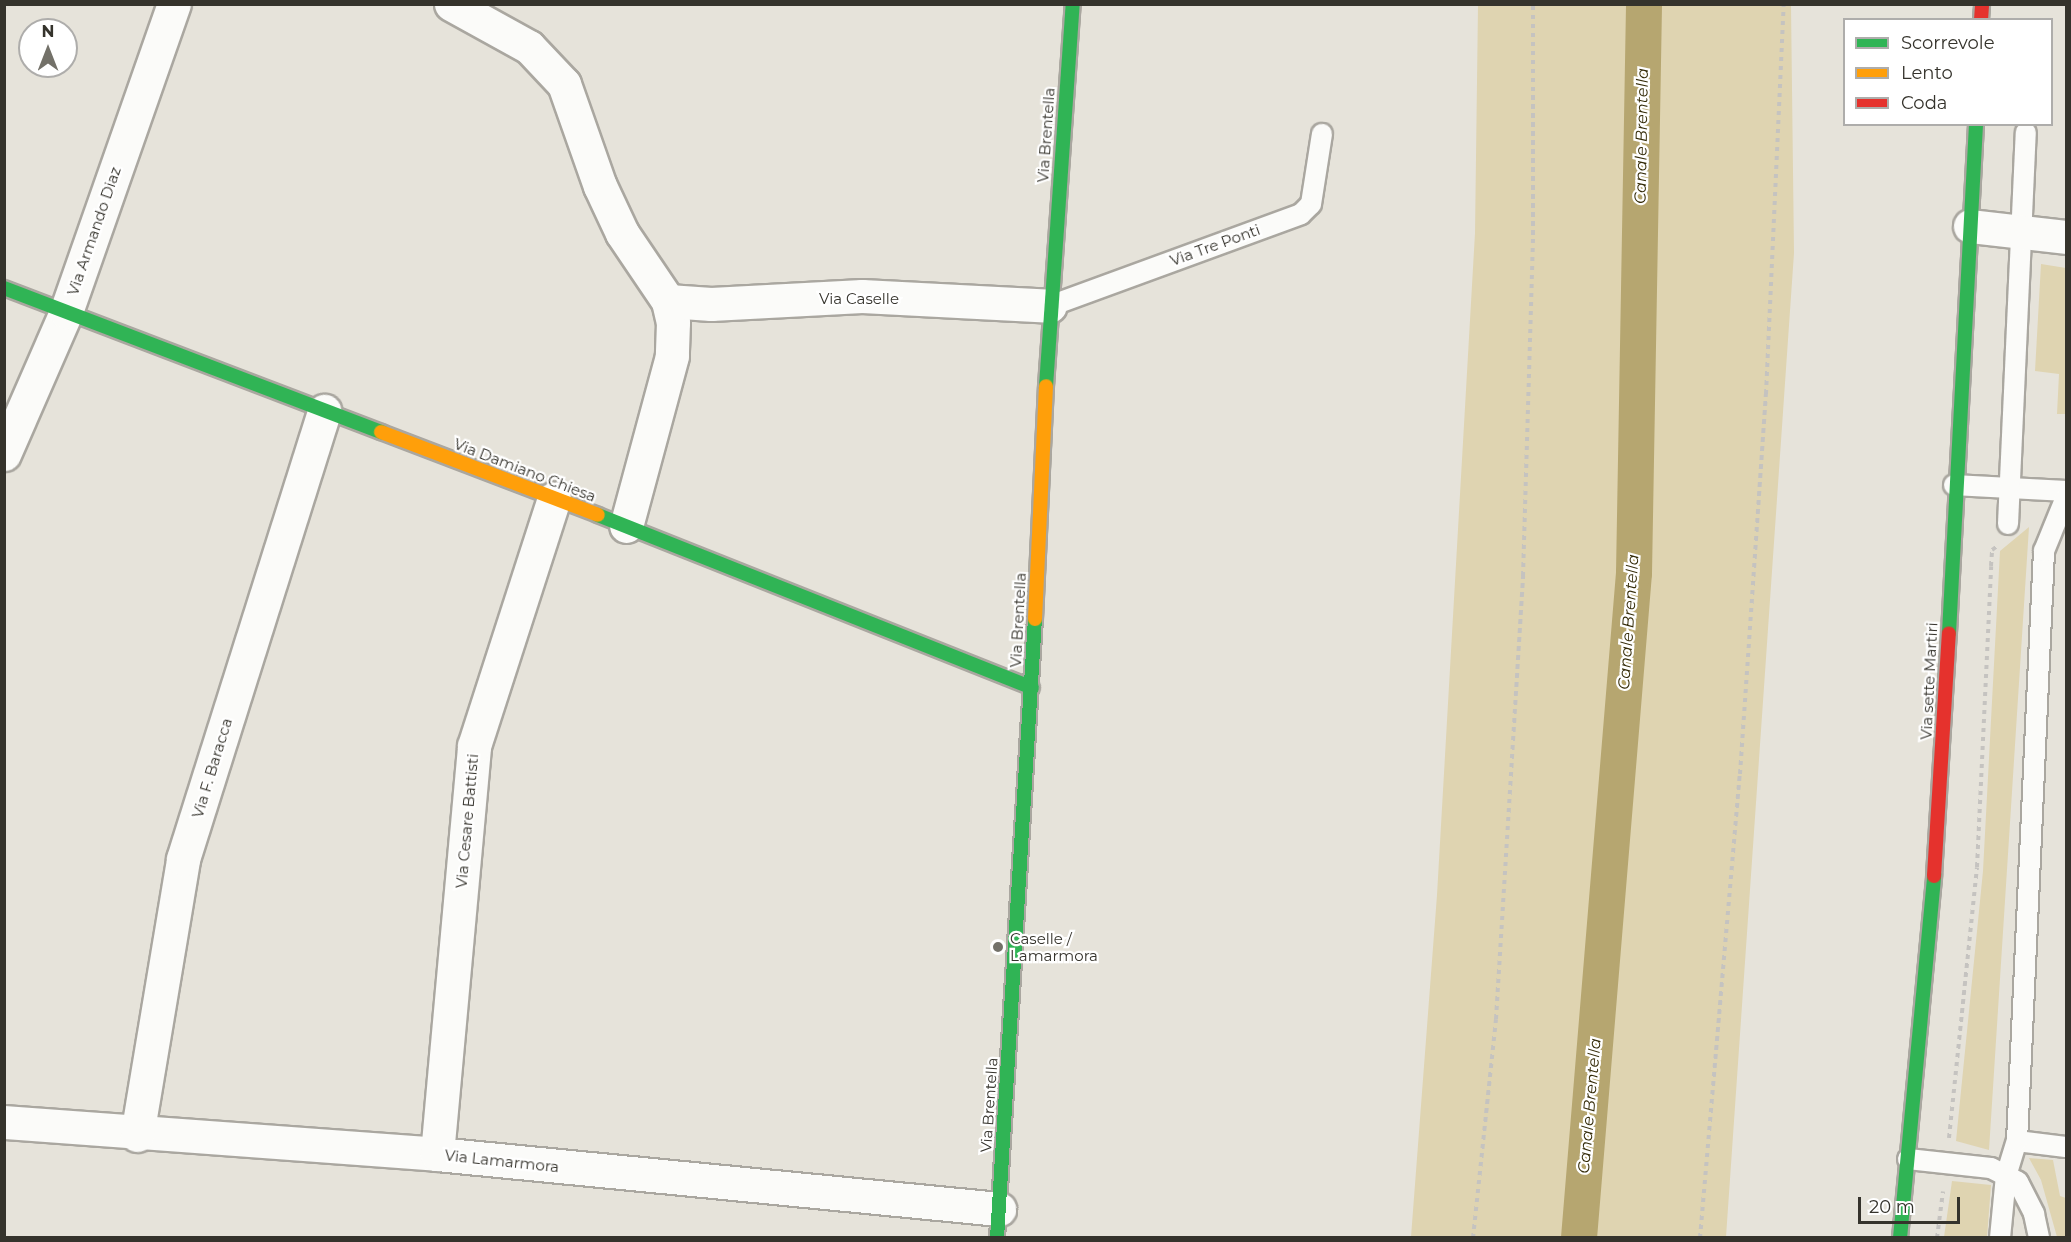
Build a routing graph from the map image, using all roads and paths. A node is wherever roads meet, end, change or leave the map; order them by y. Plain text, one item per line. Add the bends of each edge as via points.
1 (174, 4) edge
2 (451, 4) edge
3 (1072, 4) edge
4 (1533, 4) edge
5 (1784, 4) edge
6 (1976, 126) edge
7 (2026, 132) dead end
8 (1322, 134) dead end
9 (1970, 226) junction
10 (2021, 230) junction
11 (2067, 237) edge
12 (4, 288) edge
13 (668, 301) junction
14 (1050, 306) junction
15 (66, 312) junction
16 (324, 411) junction
17 (4, 454) edge
18 (1954, 485) junction
19 (2009, 488) junction
20 (2067, 491) edge
21 (2067, 497) edge
22 (554, 499) junction
23 (2008, 524) dead end
24 (626, 526) junction
25 (2000, 544) dead end
26 (1032, 688) junction
27 (4, 1122) edge
28 (137, 1134) junction
29 (2017, 1141) junction
30 (2067, 1147) edge
31 (437, 1154) junction
32 (1908, 1159) junction
33 (1946, 1163) junction
34 (2006, 1176) junction
35 (998, 1223) edge
36 (1473, 1238) edge
37 (1700, 1238) edge
38 (1900, 1238) edge
39 (1937, 1238) edge
40 (2000, 1238) edge
41 (2039, 1238) edge

1 - 15 street, Via Armando Diaz
2 - 13 street via 529,47 564,84 600,186 622,233
3 - 14 main road, Via Brentella
4 - 36 path via 1533,235 1523,576 1496,1019
5 - 37 path via 1766,394 1742,750
6 - 9 main road, Via sette Martiri
7 - 10 lane
8 - 14 lane, Via Tre Ponti via 1311,204 1301,214
9 - 10 street
9 - 18 main road, Via sette Martiri
10 - 11 street
10 - 19 lane
12 - 15 main road, Via Damiano Chiesa
13 - 14 street, Via Caselle via 711,304 862,296
13 - 24 street via 673,322 672,356
14 - 26 main road, Via Brentella
15 - 16 main road, Via Damiano Chiesa
15 - 17 street, Via Armando Diaz
16 - 22 main road, Via Damiano Chiesa
16 - 28 street, Via F. Baracca via 183,859
18 - 19 lane
18 - 32 main road, Via sette Martiri via 1940,807
19 - 20 lane
19 - 23 lane
21 - 29 lane via 2044,551
22 - 24 main road, Via Damiano Chiesa
22 - 31 street, Via Cesare Battisti via 474,746
24 - 26 main road, Via Damiano Chiesa
25 - 33 path via 1992,550 1977,867
26 - 35 main road, Via Brentella
27 - 28 street, Via Lamarmora
28 - 31 street, Via Lamarmora
29 - 30 lane
29 - 34 lane
31 - 35 street, Via Lamarmora
32 - 33 lane
32 - 38 main road, Via sette Martiri
33 - 34 lane via 1991,1168
33 - 39 path
34 - 40 lane
34 - 41 lane via 2018,1182 2034,1214

